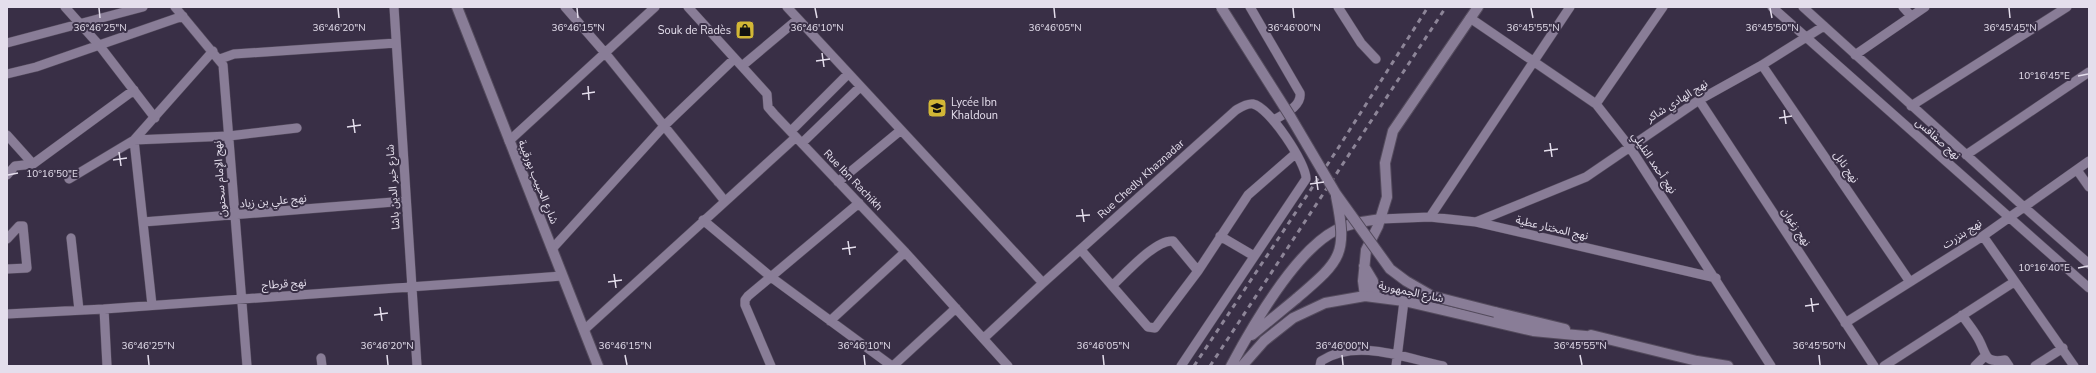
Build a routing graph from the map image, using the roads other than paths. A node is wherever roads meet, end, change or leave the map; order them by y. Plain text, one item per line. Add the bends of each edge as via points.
1 (65, 7) edge
2 (143, 7) edge
3 (175, 7) edge
4 (394, 7) edge
5 (457, 7) edge
6 (565, 7) edge
7 (656, 7) edge
8 (688, 7) edge
9 (787, 7) edge
10 (1221, 7) edge
11 (1250, 7) edge
12 (1338, 7) edge
13 (1478, 7) edge
14 (1570, 7) edge
15 (1663, 7) edge
16 (1772, 7) edge
17 (1803, 7) edge
18 (1903, 7) edge
19 (1925, 7) edge
20 (2067, 7) edge
21 (183, 16) junction
22 (1911, 16) junction
23 (1470, 18) junction
24 (798, 19) junction
25 (79, 25) junction
26 (1824, 26) junction
27 (1806, 37) junction
28 (7, 43) edge
29 (396, 43) junction
30 (99, 45) junction
31 (213, 51) junction
32 (606, 54) junction
33 (1855, 55) junction
34 (220, 59) junction
35 (734, 59) junction
36 (1376, 59) dead end
37 (1534, 61) junction
38 (1762, 65) junction
39 (742, 66) junction
40 (2089, 72) edge
41 (7, 74) edge
42 (848, 74) junction
43 (860, 87) junction
44 (134, 90) junction
45 (1699, 100) junction
46 (1596, 104) junction
47 (1911, 106) junction
48 (155, 118) junction
49 (1274, 120) junction
50 (664, 126) junction
51 (297, 128) dead end
52 (901, 130) junction
53 (7, 136) edge
54 (229, 136) junction
55 (796, 137) junction
56 (134, 140) junction
57 (509, 141) junction
58 (1629, 146) junction
59 (1295, 154) junction
60 (1966, 155) junction
61 (2089, 161) edge
62 (33, 164) junction
63 (2077, 170) junction
64 (7, 175) edge
65 (70, 179) dead end
66 (838, 182) junction
67 (2089, 187) edge
68 (1336, 194) junction
69 (724, 200) junction
70 (406, 201) junction
71 (859, 203) junction
72 (2024, 207) junction
73 (235, 216) junction
74 (1430, 217) junction
75 (2008, 218) junction
76 (1381, 219) junction
77 (704, 220) junction
78 (143, 222) junction
79 (1476, 222) junction
80 (1220, 236) junction
81 (1983, 236) junction
82 (71, 238) dead end
83 (7, 239) edge
84 (552, 249) junction
85 (1081, 250) junction
86 (905, 252) junction
87 (1254, 256) junction
88 (2089, 264) edge
89 (1364, 266) junction
90 (7, 269) edge
91 (1198, 271) junction
92 (562, 276) junction
93 (771, 277) junction
94 (1716, 278) junction
95 (1910, 282) junction
96 (2014, 282) junction
97 (1043, 283) junction
98 (1112, 286) junction
99 (411, 287) junction
100 (2089, 288) edge
101 (1365, 296) junction
102 (1375, 296) junction
103 (243, 298) junction
104 (1404, 301) junction
105 (152, 305) junction
106 (956, 308) junction
107 (104, 309) junction
108 (79, 310) junction
109 (7, 314) edge
110 (1962, 315) junction
111 (830, 321) junction
112 (1845, 323) junction
113 (584, 330) junction
114 (1596, 337) junction
115 (984, 338) junction
116 (1245, 341) junction
117 (2063, 348) junction
118 (1397, 356) junction
119 (1986, 356) junction
120 (1700, 364) edge
121 (1887, 365) edge
122 (107, 366) edge
123 (247, 366) edge
124 (417, 366) edge
125 (598, 366) edge
126 (771, 366) edge
127 (892, 366) edge
128 (1008, 366) edge
129 (1180, 366) edge
130 (1231, 366) edge
131 (1242, 366) edge
132 (1320, 366) edge
133 (1396, 366) edge
134 (1443, 366) edge
135 (1728, 366) edge
136 (1771, 366) edge
137 (1874, 366) edge
138 (1975, 366) edge
139 (2009, 366) edge
140 (2035, 366) edge
141 (2074, 366) edge

1 - 25 street
2 - 25 street
3 - 21 street, نهج الإمام سحنون
4 - 29 street, شارع خير الدين باشا
5 - 57 main road, شارع الحبيب بورقيبة
6 - 32 street
7 - 32 street
8 - 35 street, Rue Ibn Rachikh
9 - 24 street
10 - 68 main road, bridge
11 - 49 street via 1300,92 1296,106
12 - 36 street via 1361,43
13 - 23 main road
14 - 37 street
15 - 46 street
16 - 27 street, نهج صفاقس
17 - 26 street, نهج صفاقس
18 - 22 street
19 - 22 street
20 - 47 street
21 - 30 street
21 - 31 street, نهج الإمام سحنون
22 - 33 street
23 - 37 street, نهج أحمد التليلي
23 - 76 main road via 1393,131 1386,163 1387,197
24 - 39 street
24 - 42 street
25 - 28 street
25 - 30 street
26 - 27 street, نهج الهادي شاكر
26 - 33 street, نهج صفاقس
27 - 38 street, نهج الهادي شاكر
27 - 75 street, نهج صفاقس
29 - 34 street via 234,54
29 - 70 street, شارع خير الدين باشا
30 - 41 street via 36,67
30 - 44 street
31 - 34 street, نهج الإمام سحنون
31 - 48 street
32 - 50 street
32 - 57 street
33 - 47 street, نهج صفاقس
34 - 54 street, نهج الإمام سحنون via 224,65
35 - 39 street, Rue Ibn Rachikh
35 - 50 street
37 - 46 street, نهج أحمد التليلي
37 - 74 street
38 - 45 street, نهج الهادي شاكر
38 - 95 street, نهج نابل
39 - 55 street, Rue Ibn Rachikh via 767,94 770,109
40 - 60 street
42 - 43 street
42 - 55 street
43 - 52 street
43 - 55 street
44 - 48 street
44 - 62 street
45 - 58 street, نهج الهادي شاكر
45 - 112 street, نهج زغوان
46 - 58 street, نهج أحمد التليلي
47 - 60 street, نهج صفاقس
48 - 56 street
49 - 59 street
49 - 85 street, Rue Chedly Khaznadar via 1264,109 1253,104 1244,105 1236,110
50 - 69 street
50 - 84 street
51 - 54 street
52 - 66 street
52 - 97 street
53 - 62 street
54 - 56 street
54 - 73 street, نهج الإمام سحنون
55 - 66 street, Rue Ibn Rachikh
55 - 69 street
56 - 65 street
56 - 78 street
57 - 84 main road, شارع الحبيب بورقيبة
58 - 79 street, نهج الهادي شاكر via 1577,182
58 - 94 street, نهج أحمد التليلي
59 - 80 street via 1248,195
59 - 87 street via 1305,169 1306,179
60 - 72 street, نهج صفاقس
61 - 63 street, نهج بنزرت
62 - 64 street via 16,166
63 - 67 street
63 - 72 street, نهج بنزرت
66 - 71 street, Rue Ibn Rachikh
68 - 114 main road, bridge via 1390,269 1432,296
68 - 116 main road, bridge via 1342,230 1340,252 1327,272
69 - 77 street
70 - 73 street, نهج علي بن زياد
70 - 99 street, شارع خير الدين باشا
71 - 86 street, Rue Ibn Rachikh
71 - 93 street
72 - 75 street, نهج بنزرت
72 - 88 street, نهج صفاقس
73 - 78 street, نهج علي بن زياد
73 - 103 street, نهج الإمام سحنون
74 - 76 street, نهج المختار عطية
74 - 79 street, نهج المختار عطية
75 - 81 street, نهج بنزرت
75 - 100 street, نهج صفاقس
76 - 89 main road via 1366,250
76 - 116 main road via 1350,224 1337,229 1315,244 1290,272
77 - 93 street
77 - 113 street
78 - 105 street
79 - 94 street, نهج المختار عطية
80 - 87 street
80 - 91 street
81 - 95 street, نهج بنزرت
81 - 96 street
82 - 108 street
83 - 90 street via 19,226 23,226 27,268
84 - 92 main road, شارع الحبيب بورقيبة
85 - 97 street, Rue Chedly Khaznadar
85 - 98 street
86 - 106 street, Rue Ibn Rachikh
86 - 111 street
87 - 129 street
89 - 101 main road
89 - 102 main road via 1373,280
91 - 98 street via 1173,241 1168,240 1158,244
91 - 98 street via 1155,328 1148,327
92 - 99 street, نهج قرطاج
92 - 113 main road, شارع الحبيب بورقيبة
93 - 111 street
93 - 126 street via 748,296 745,305
94 - 136 street, نهج أحمد التليلي
95 - 112 street, نهج بنزرت
96 - 110 street
96 - 117 street
97 - 115 street, Rue Chedly Khaznadar
99 - 103 street, نهج قرطاج
99 - 124 street, شارع خير الدين باشا
101 - 102 main road, شارع الجمهورية
101 - 131 main road, شارع الجمهورية via 1325,304 1293,318 1264,341
102 - 104 main road, شارع الجمهورية
103 - 105 street, نهج قرطاج
103 - 123 street, نهج الإمام سحنون
104 - 114 main road, شارع الجمهورية via 1526,330
104 - 118 street
105 - 107 street, نهج قرطاج
106 - 115 street, Rue Ibn Rachikh
106 - 127 street
107 - 108 street, نهج قرطاج
107 - 122 street
108 - 109 street, نهج قرطاج
110 - 119 street via 1981,343
110 - 121 street
111 - 127 street
112 - 137 street, نهج زغوان
113 - 125 main road, شارع الحبيب بورقيبة
114 - 120 main road
115 - 128 street, Rue Ibn Rachikh
116 - 130 main road
117 - 140 street
117 - 141 street
118 - 132 street via 1353,350 1326,358
118 - 133 street
118 - 134 street
119 - 138 street
119 - 139 street via 1994,362 2005,360
120 - 135 main road

